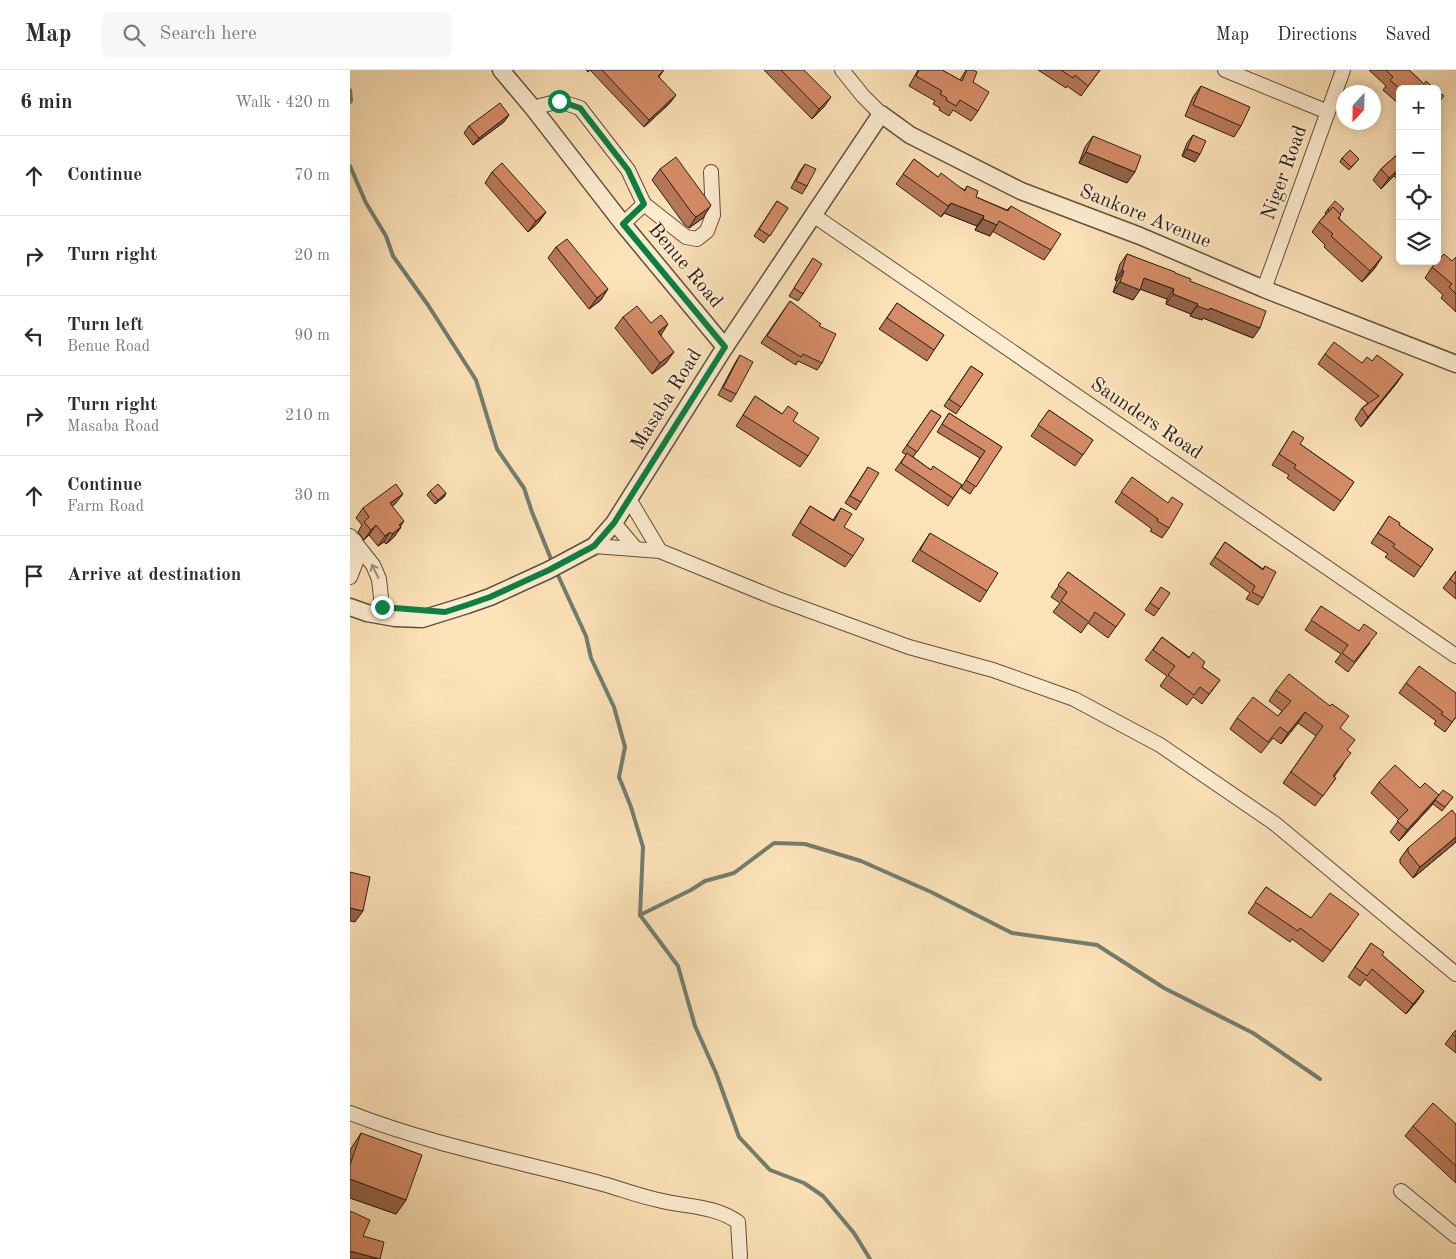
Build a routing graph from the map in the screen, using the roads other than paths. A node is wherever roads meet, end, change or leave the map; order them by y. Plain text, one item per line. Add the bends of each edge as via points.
1 (501, 70) edge
2 (842, 70) edge
3 (1225, 70) edge
4 (1343, 70) edge
5 (534, 108) junction
6 (1328, 112) junction
7 (881, 114) junction
8 (711, 172) dead end
9 (644, 204) junction
10 (813, 215) junction
11 (623, 224) junction
12 (1264, 289) junction
13 (725, 347) junction
14 (1456, 364) edge
15 (629, 499) junction
16 (614, 523) junction
17 (352, 538) edge
18 (594, 546) junction
19 (636, 549) junction
20 (660, 550) junction
21 (350, 576) edge
22 (350, 597) edge
23 (350, 607) edge
24 (382, 607) junction
25 (445, 612) junction
26 (1456, 656) edge
27 (1456, 974) edge
28 (350, 1113) edge
29 (1401, 1191) dead end
30 (1456, 1236) edge
31 (740, 1256) dead end

1 - 5 street, Benue Road
2 - 7 street, Sankore Avenue
3 - 6 street
4 - 6 street, Niger Road
5 - 9 street via 559,101 580,108 628,170
5 - 11 street, Benue Road
6 - 12 street, Niger Road
7 - 10 street, Masaba Road
7 - 12 street, Sankore Avenue via 910,135 1022,190
8 - 9 street via 713,215 708,231 697,239 686,238
9 - 11 street
10 - 13 street, Masaba Road
10 - 26 street, Saunders Road
11 - 13 street, Benue Road
12 - 14 street, Sankore Avenue
13 - 15 street, Masaba Road
15 - 16 street, Masaba Road
15 - 20 street
16 - 18 street, Masaba Road
16 - 19 street
17 - 21 street via 356,562
24 -> 17 street via 379,579 373,565
18 - 19 street
18 - 25 street, Masaba Road via 490,597
19 - 20 street
20 - 27 street via 774,598 1074,699 1160,745 1274,823
22 - 24 street
23 - 25 street, Masaba Road via 395,618 422,619
24 - 25 street
28 - 31 street via 390,1128 659,1201 718,1211 738,1222
29 - 30 street

